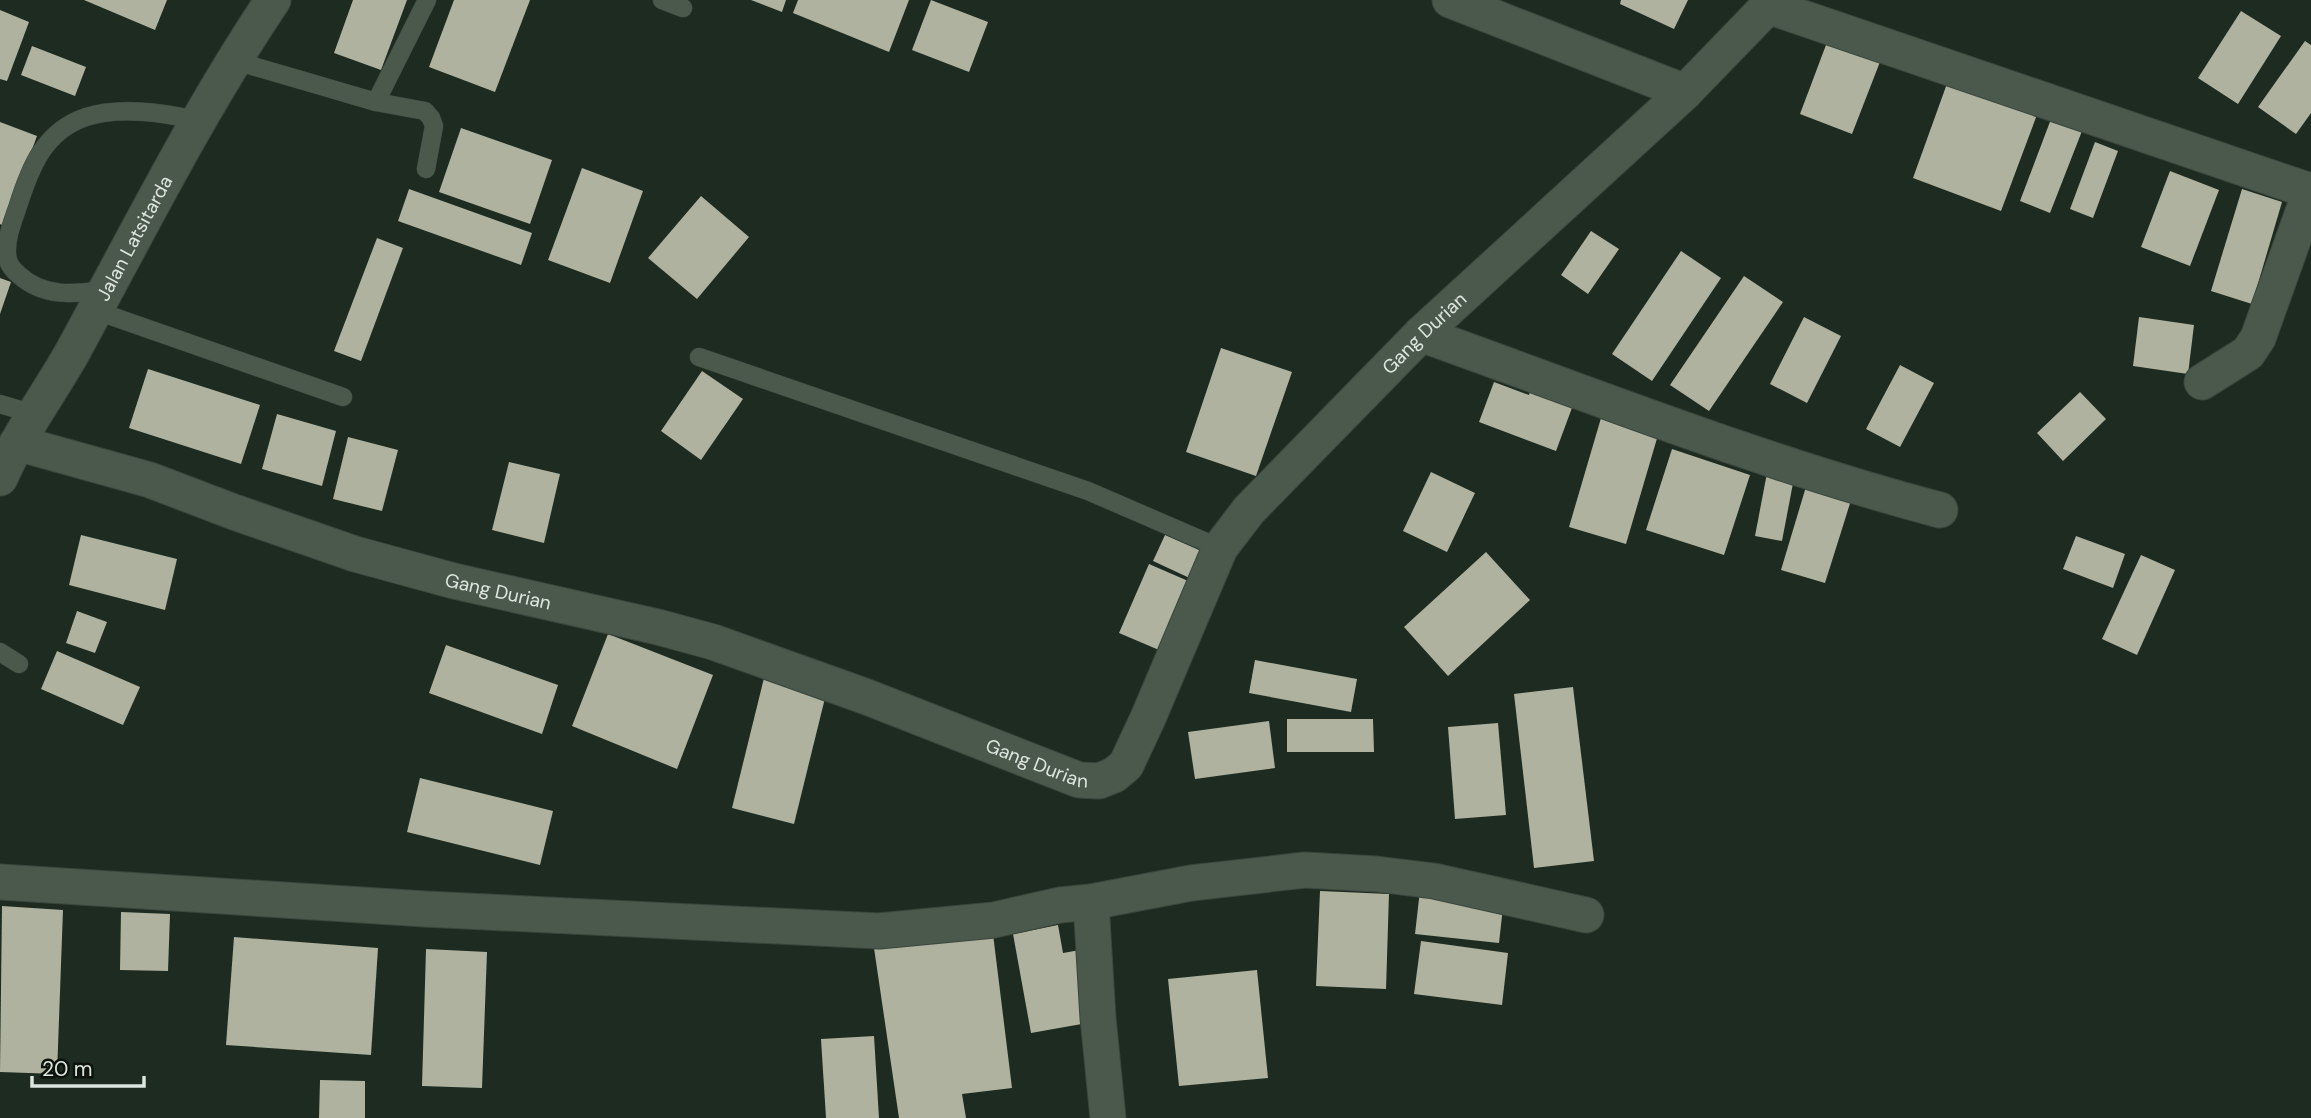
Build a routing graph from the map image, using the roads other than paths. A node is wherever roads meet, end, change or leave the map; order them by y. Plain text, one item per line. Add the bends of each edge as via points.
1 (273, 0) edge
2 (427, 0) edge
3 (662, 0) edge
4 (1450, 0) edge
5 (1771, 3) edge
6 (683, 8) dead end
7 (232, 61) junction
8 (1685, 92) junction
9 (376, 102) junction
10 (197, 120) junction
11 (426, 169) dead end
12 (2310, 191) edge
13 (5, 263) edge
14 (100, 300) junction
15 (1421, 334) junction
16 (699, 357) dead end
17 (2202, 382) dead end
18 (343, 397) dead end
19 (0, 404) edge
20 (26, 429) junction
21 (0, 478) edge
22 (1940, 510) dead end
23 (1220, 548) junction
24 (0, 652) edge
25 (19, 664) dead end
26 (0, 882) edge
27 (1091, 902) junction
28 (1586, 915) dead end
29 (1108, 1118) edge

1 - 7 street, Jalan Latsitarda
2 - 9 lane
3 - 6 lane
4 - 8 street
5 - 8 street, Gang Durian
5 - 12 street
7 - 9 lane
7 - 10 street, Jalan Latsitarda
8 - 15 street, Gang Durian
9 - 11 lane via 429,114 434,126
10 - 13 lane via 101,114 62,130 41,149 32,166 8,236
10 - 14 street, Jalan Latsitarda
12 - 17 street via 2258,338 2248,353
13 - 14 lane via 32,285
14 - 18 lane
14 - 20 street, Jalan Latsitarda
15 - 22 street via 1751,451
15 - 23 street, Gang Durian via 1249,510
16 - 23 lane via 1088,491
19 - 20 lane
20 - 21 street, Jalan Latsitarda
20 - 23 street, Gang Durian via 234,512 355,554 713,642 1079,780 1099,781 1126,765
24 - 25 lane
26 - 27 street via 879,931 994,920
27 - 28 street via 1191,883 1305,870 1434,881
27 - 29 street

